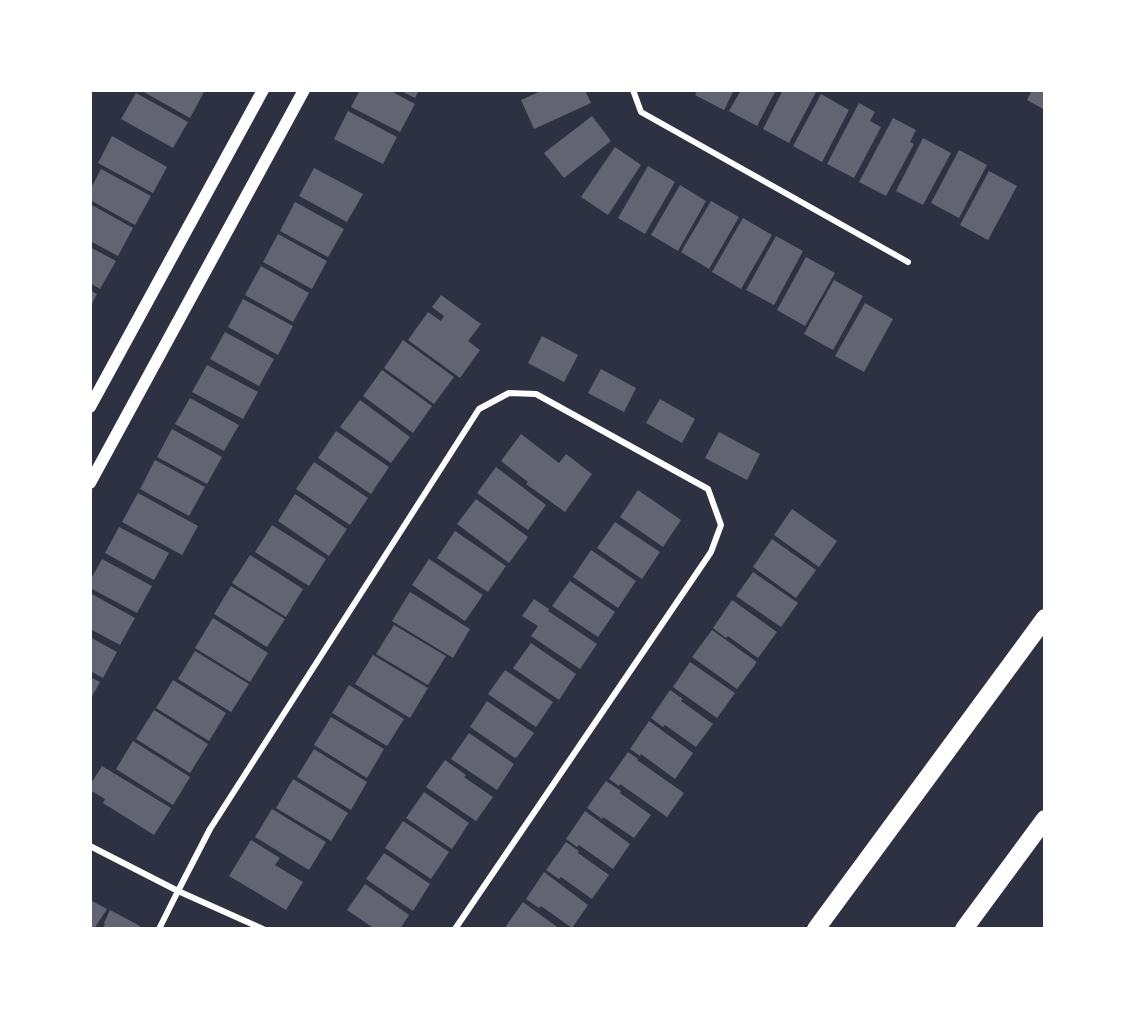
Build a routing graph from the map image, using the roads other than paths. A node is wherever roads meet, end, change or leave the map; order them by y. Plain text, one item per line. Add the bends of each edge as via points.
1 (263, 90) edge
2 (304, 90) edge
3 (633, 90) edge
4 (908, 262) dead end
5 (90, 407) edge
6 (90, 483) edge
7 (1045, 618) edge
8 (1045, 819) edge
9 (90, 846) edge
10 (178, 891) junction
11 (159, 929) edge
12 (263, 929) edge
13 (455, 929) edge
14 (816, 929) edge
15 (964, 929) edge

1 - 5 main road
2 - 6 main road
3 - 4 street via 641,112
7 - 14 highway
8 - 15 highway
9 - 10 street
10 - 11 street
10 - 12 street
10 - 13 street via 210,829 479,409 509,393 536,394 708,489 722,525 711,552

